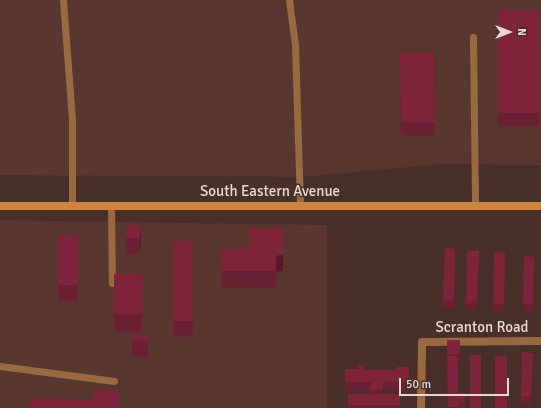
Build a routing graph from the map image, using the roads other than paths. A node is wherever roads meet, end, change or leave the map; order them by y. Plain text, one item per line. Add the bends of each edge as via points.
1 (63, 0) edge
2 (289, 0) edge
3 (473, 37) dead end
4 (0, 206) edge
5 (72, 206) junction
6 (111, 206) junction
7 (300, 206) junction
8 (475, 206) junction
9 (541, 206) edge
10 (112, 283) edge
11 (541, 341) edge
12 (0, 366) edge
13 (114, 381) dead end
14 (421, 408) edge

1 - 5 lane via 72,121
2 - 7 lane via 294,45
3 - 8 lane
4 - 5 main road, South Eastern Avenue
5 - 6 main road, South Eastern Avenue
6 - 7 main road, South Eastern Avenue
6 - 10 lane
7 - 8 main road, South Eastern Avenue
8 - 9 main road, South Eastern Avenue
11 - 14 street, Scranton Road via 422,342
12 - 13 lane

